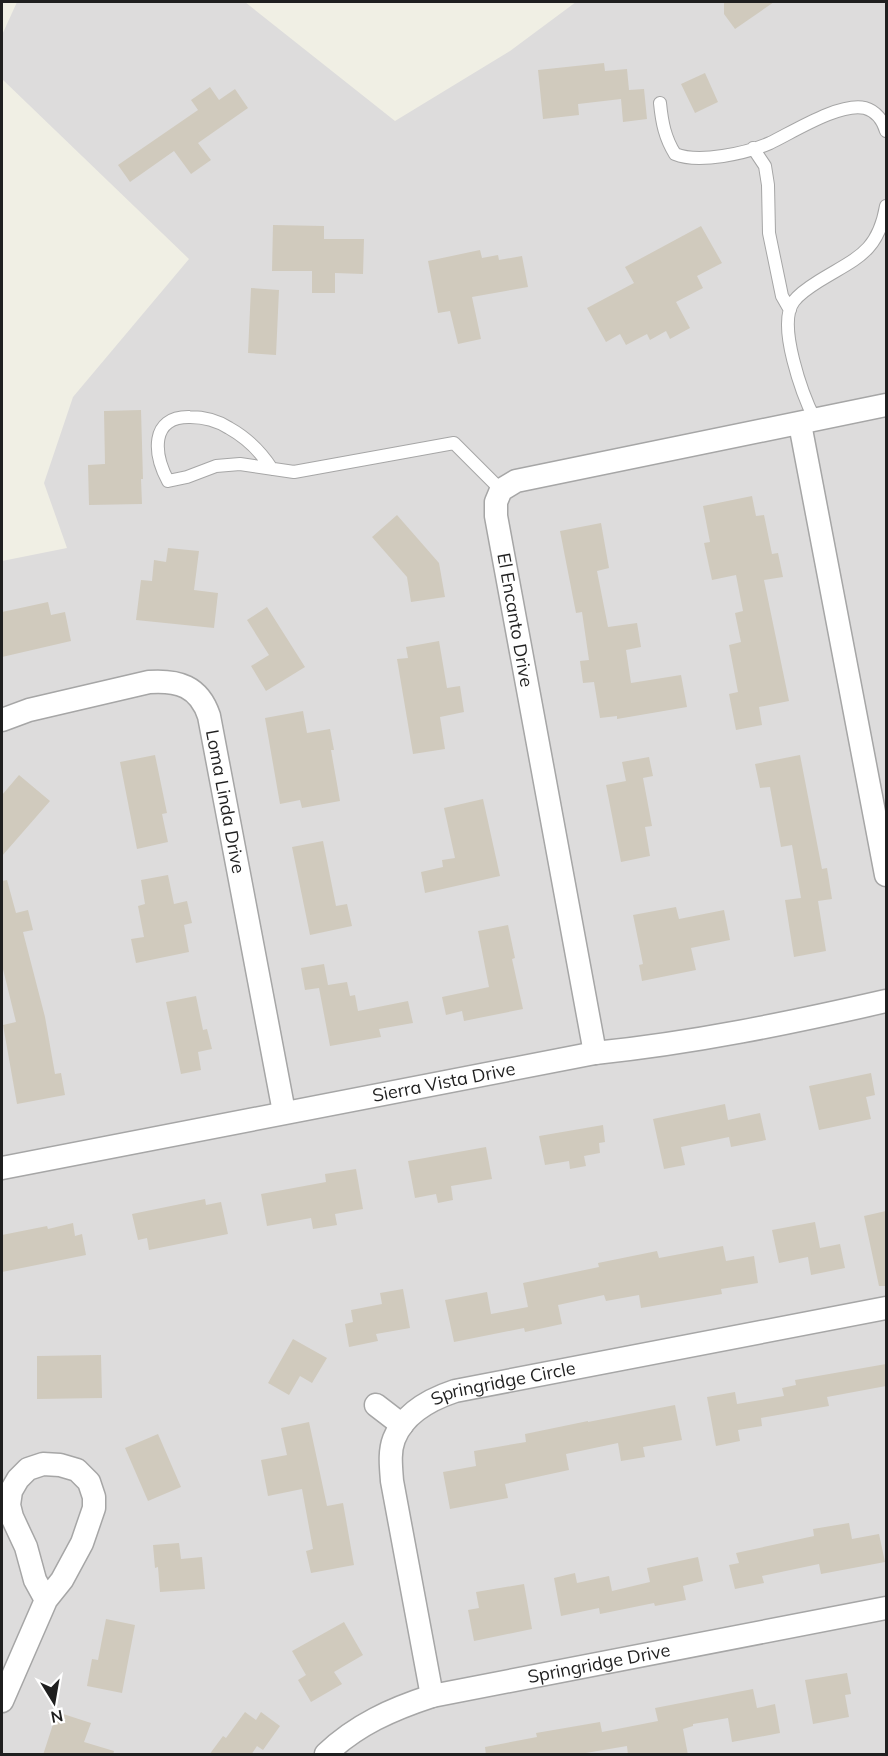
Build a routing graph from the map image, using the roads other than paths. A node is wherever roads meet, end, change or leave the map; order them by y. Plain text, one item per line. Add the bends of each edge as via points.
1 (660, 103) dead end
2 (886, 130) edge
3 (753, 148) junction
4 (886, 206) edge
5 (790, 310) junction
6 (886, 405) edge
7 (807, 422) junction
8 (272, 469) junction
9 (501, 490) junction
10 (2, 720) edge
11 (886, 875) edge
12 (886, 1001) edge
13 (595, 1053) junction
14 (284, 1112) junction
15 (2, 1168) edge
16 (886, 1308) edge
17 (376, 1405) dead end
18 (402, 1425) junction
19 (46, 1600) junction
20 (886, 1608) edge
21 (432, 1696) junction
22 (2, 1701) edge
23 (326, 1755) edge

1 - 3 lane via 662,123 675,154 712,158
2 - 3 lane via 873,111 857,107
3 - 5 lane via 765,166 770,233 782,296
4 - 5 lane via 873,243 862,255 809,287
5 - 7 lane via 790,346
6 - 7 street
7 - 9 street via 516,481
7 - 11 street
8 - 8 lane via 240,464 216,466 168,481 157,445 161,429 179,416 202,417 228,427 261,452
8 - 9 lane via 294,472 454,442
9 - 13 street, El Encanto Drive via 496,516
10 - 14 street, Loma Linda Drive via 149,682 176,683 199,696 209,716
12 - 13 street, Sierra Vista Drive via 739,1031
13 - 14 street, Sierra Vista Drive
14 - 15 street, Sierra Vista Drive
16 - 18 street, Springridge Circle via 455,1391 424,1405
17 - 18 street
18 - 21 street, Springridge Circle via 393,1439 392,1481
19 - 19 street via 82,1543 94,1497 89,1482 77,1470 43,1464 28,1469 18,1479 9,1505
19 - 22 street
20 - 21 street, Springridge Drive
21 - 23 street, Springridge Drive via 361,1726

